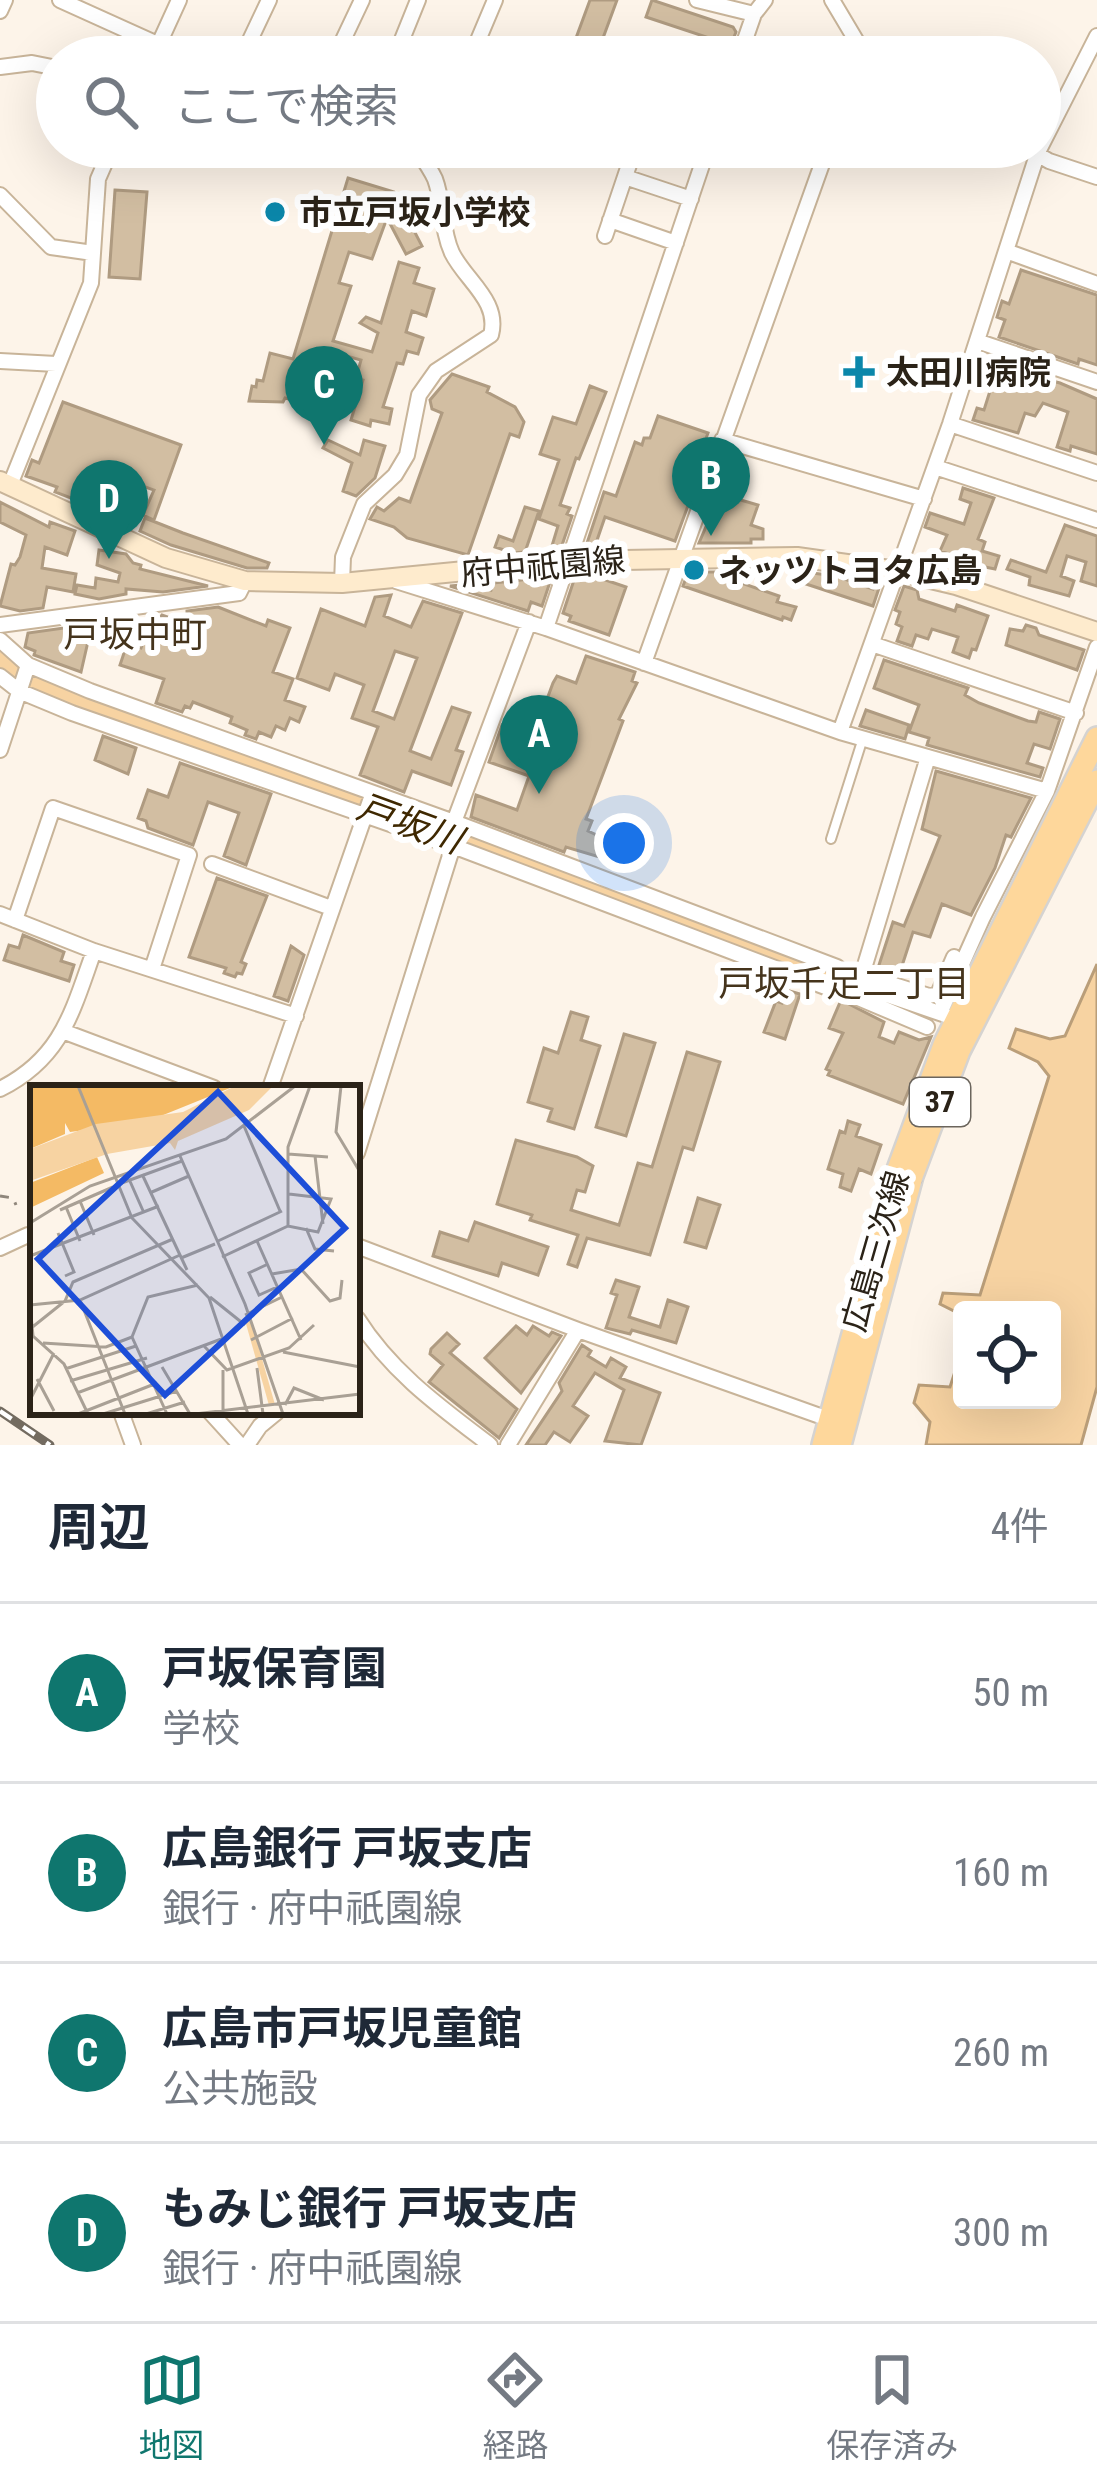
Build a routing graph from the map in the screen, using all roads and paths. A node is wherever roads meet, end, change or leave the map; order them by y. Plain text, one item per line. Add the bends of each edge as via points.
1 (5, 0) edge
2 (60, 0) edge
3 (179, 0) edge
4 (269, 0) edge
5 (362, 0) edge
6 (418, 0) edge
7 (495, 0) edge
8 (697, 0) edge
9 (765, 0) edge
10 (832, 0) edge
11 (88, 6) edge
12 (0, 11) edge
13 (754, 14) junction
14 (133, 36) edge
15 (163, 36) edge
16 (252, 36) edge
17 (345, 36) edge
18 (403, 36) edge
19 (480, 36) edge
20 (746, 36) edge
21 (853, 36) edge
22 (1097, 36) edge
23 (36, 64) edge
24 (0, 67) edge
25 (1061, 99) edge
26 (1061, 165) edge
27 (103, 168) edge
28 (429, 168) edge
29 (628, 168) edge
30 (702, 168) edge
31 (820, 168) edge
32 (1027, 168) edge
33 (625, 177) junction
34 (1097, 177) edge
35 (0, 195) edge
36 (691, 200) junction
37 (610, 220) junction
38 (605, 236) dead end
39 (676, 243) junction
40 (1006, 251) junction
41 (93, 254) junction
42 (1097, 284) edge
43 (977, 341) junction
44 (0, 361) edge
45 (56, 364) junction
46 (1097, 382) edge
47 (950, 424) junction
48 (722, 440) junction
49 (935, 467) junction
50 (1097, 473) edge
51 (5, 483) edge
52 (924, 499) junction
53 (1097, 520) edge
54 (680, 557) junction
55 (568, 561) junction
56 (897, 571) junction
57 (393, 580) junction
58 (245, 581) junction
59 (342, 584) junction
60 (529, 622) junction
61 (0, 625) edge
62 (546, 628) junction
63 (1097, 632) edge
64 (0, 640) edge
65 (872, 644) junction
66 (1097, 647) edge
67 (644, 663) junction
68 (0, 676) edge
69 (23, 678) junction
70 (1076, 713) junction
71 (840, 732) junction
72 (863, 738) junction
73 (1097, 738) edge
74 (0, 750) edge
75 (928, 757) junction
76 (1097, 781) edge
77 (1047, 791) junction
78 (372, 795) junction
79 (364, 816) junction
80 (454, 822) junction
81 (831, 839) dead end
82 (453, 846) junction
83 (212, 864) dead end
84 (331, 908) junction
85 (8, 917) edge
86 (94, 951) junction
87 (954, 957) dead end
88 (152, 969) junction
89 (857, 979) junction
90 (296, 1016) junction
91 (956, 1018) junction
92 (927, 1027) dead end
93 (65, 1031) junction
94 (33, 1082) edge
95 (206, 1085) edge
96 (271, 1085) edge
97 (0, 1089) edge
98 (360, 1143) edge
99 (886, 1173) dead end
100 (922, 1182) dead end
101 (0, 1196) edge
102 (16, 1205) dead end
103 (30, 1237) edge
104 (360, 1247) edge
105 (0, 1248) edge
106 (360, 1323) edge
107 (578, 1330) junction
108 (372, 1342) junction
109 (360, 1351) edge
110 (213, 1415) edge
111 (273, 1415) edge
112 (838, 1430) edge
113 (243, 1445) edge
114 (490, 1445) edge
115 (508, 1445) edge
116 (823, 1445) edge

1 - 12 street
2 - 11 street
3 - 15 street
4 - 16 street
5 - 17 street
6 - 18 street
7 - 19 street
8 - 13 street
9 - 13 street
10 - 21 street
11 - 14 street
13 - 20 street
22 - 25 street
23 - 24 street
26 - 34 street
27 - 41 street
28 - 59 street via 453,256 495,321 491,335 436,371 419,395 407,455 364,504 343,557
29 - 33 street
30 - 36 street
31 - 48 street
32 - 40 street
33 - 36 street
33 - 37 street
35 - 41 street via 51,248
36 - 39 street
37 - 38 street
37 - 39 street
39 - 55 street
40 - 42 street
40 - 43 street
41 - 45 street via 91,284
43 - 46 street
43 - 47 street
44 - 45 street
45 - 51 street
47 - 49 street
47 - 50 street
48 - 52 street
48 - 54 street
49 - 52 street
49 - 53 street
51 - 58 main road, 府中祇園線 via 166,558
52 - 56 street
54 - 55 main road, 府中祇園線
54 - 56 main road, 府中祇園線 via 797,557
54 - 67 street
55 - 57 main road, 府中祇園線
55 - 62 street
56 - 63 main road, 府中祇園線
56 - 65 street
57 - 59 main road, 府中祇園線
57 - 60 street
58 - 59 main road, 府中祇園線
58 - 61 street via 238,593
60 - 62 street
60 - 80 street
62 - 67 street
64 - 69 street
65 - 70 street
65 - 71 street
66 - 70 street
67 - 71 street
68 - 69 street
69 - 74 street
69 - 78 street
69 - 79 street
70 - 77 street
71 - 72 street
72 - 75 street
72 - 81 lane
73 - 91 main road, 広島三次線 / 37
75 - 77 street
75 - 89 street
76 - 91 main road, 広島三次線 / 37
77 - 91 street via 983,916
78 - 79 street
78 - 80 street
79 - 82 street
79 - 84 street
80 - 89 street
82 - 89 street via 828,988
82 - 98 street
83 - 84 street
84 - 90 street
85 - 86 street
85 - 88 street via 52,808 189,855
86 - 88 street
86 - 93 street
87 - 89 street via 938,994
88 - 90 street
89 - 91 street
89 - 92 street via 856,997
90 - 96 street
91 - 112 main road, 広島三次線 / 37 via 897,1172
93 - 94 street
93 - 95 street
94 - 97 street
99 - 100 path, bridge
101 - 102 path
103 - 105 street
104 - 107 street
106 - 108 street
107 - 112 street
107 - 115 street
108 - 109 street
108 - 114 street
110 - 113 street
111 - 113 street
112 - 116 main road, 広島三次線 / 37

